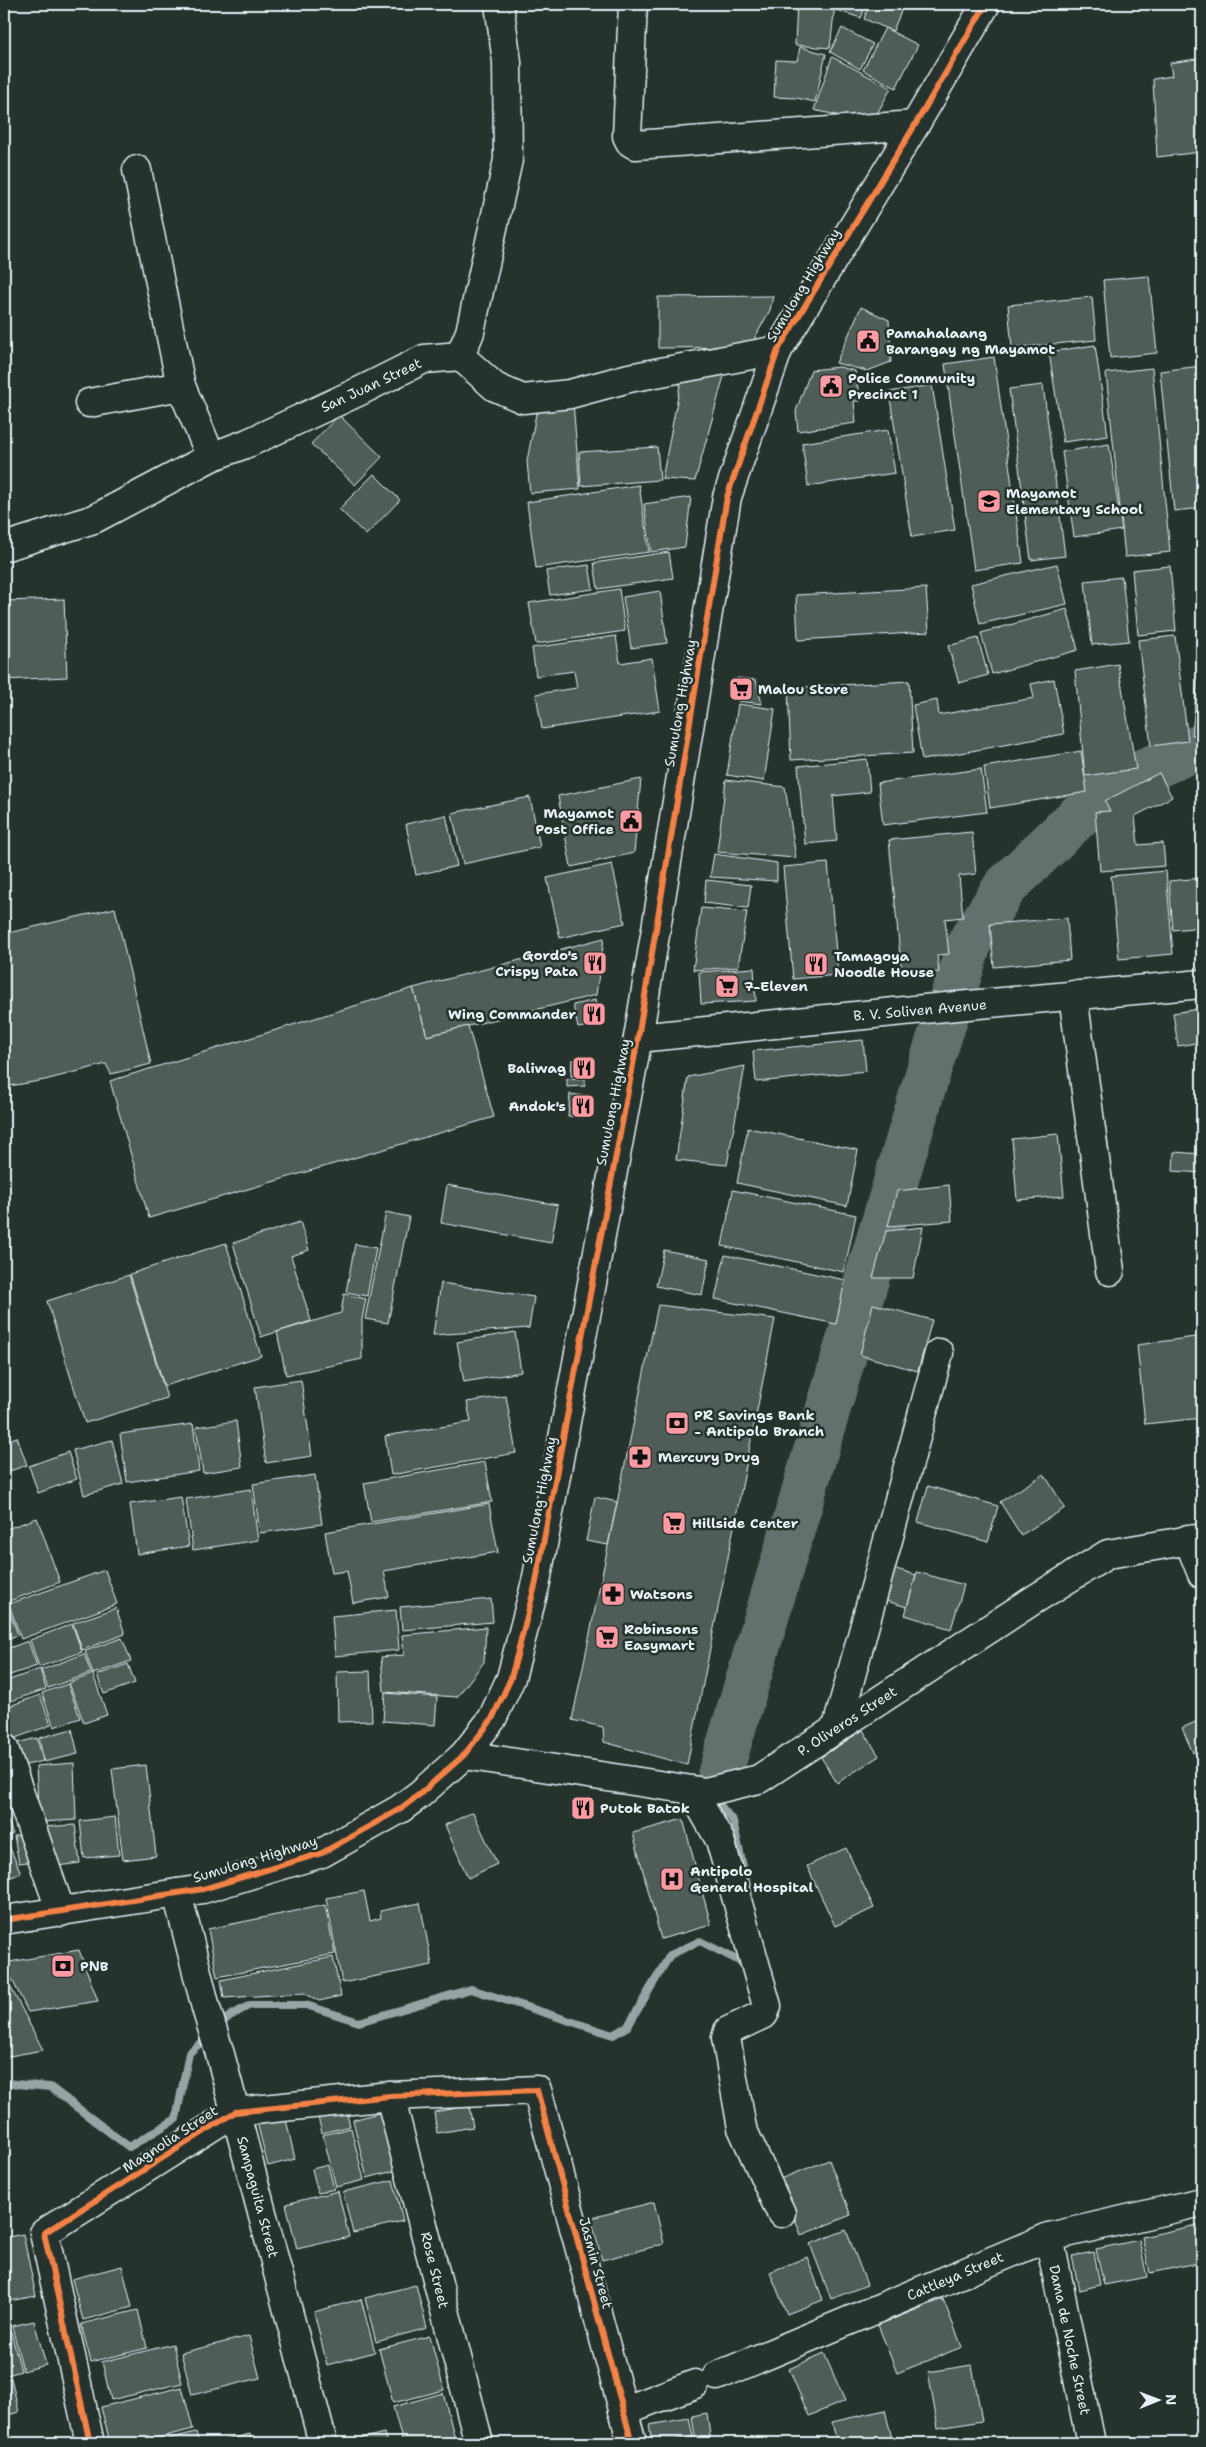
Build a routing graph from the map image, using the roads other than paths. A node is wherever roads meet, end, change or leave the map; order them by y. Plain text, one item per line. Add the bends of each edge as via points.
1 (499, 4) edge
2 (634, 4) edge
3 (986, 4) edge
4 (915, 125) junction
5 (137, 170) dead end
6 (778, 350) junction
7 (460, 356) junction
8 (181, 386) junction
9 (89, 403) dead end
10 (211, 457) junction
11 (4, 547) edge
12 (1202, 984) edge
13 (1073, 995) junction
14 (638, 1038) junction
15 (1110, 1271) dead end
16 (940, 1353) dead end
17 (1195, 1538) edge
18 (1202, 1574) edge
19 (837, 1727) junction
20 (4, 1748) edge
21 (464, 1755) junction
22 (699, 1792) junction
23 (177, 1893) junction
24 (61, 1912) junction
25 (4, 1920) edge
26 (537, 2090) joint
27 (390, 2096) junction
28 (235, 2112) junction
29 (1202, 2202) edge
30 (781, 2213) dead end
31 (1048, 2237) junction
32 (623, 2411) junction
33 (90, 2443) edge
34 (323, 2443) edge
35 (479, 2443) edge
36 (632, 2443) edge
37 (1091, 2443) edge

1 - 7 street via 506,62 508,160 470,332
2 - 4 street via 627,136 635,145
3 - 4 street, Sumulong Highway
4 - 6 street, Sumulong Highway
5 - 8 street
6 - 7 street via 629,378 570,394 523,399 495,387
6 - 14 street, Sumulong Highway via 726,498
7 - 10 street, San Juan Street via 424,359
8 - 9 street
8 - 10 street
10 - 11 street, San Juan Street via 94,518
12 - 13 street, B. V. Soliven Avenue
13 - 14 street, B. V. Soliven Avenue
13 - 15 street
14 - 21 street, Sumulong Highway via 536,1582 511,1678 492,1719
16 - 19 street
17 - 18 street
17 - 19 street, P. Oliveros Street via 1108,1554
19 - 22 street, P. Oliveros Street via 759,1779
20 - 24 street
21 - 22 street, P. Oliveros Street
21 - 23 street, Sumulong Highway via 400,1809 322,1853 203,1889
22 - 30 street via 720,1840 767,2006 764,2014 728,2031 726,2038 742,2128
23 - 24 street, Sumulong Highway
23 - 28 street, Sampaguita Street
24 - 25 street, Sumulong Highway
26 - 27 street, Magnolia Street
26 - 32 street, Jasmin Street
27 - 28 street, Magnolia Street
27 - 35 street, Rose Street
28 - 33 street, Magnolia Street via 44,2233
28 - 34 street, Sampaguita Street
29 - 31 street, Cattleya Street
31 - 32 street, Cattleya Street via 706,2380
31 - 37 street, Dama de Noche Street
32 - 36 street, Jasmin Street

